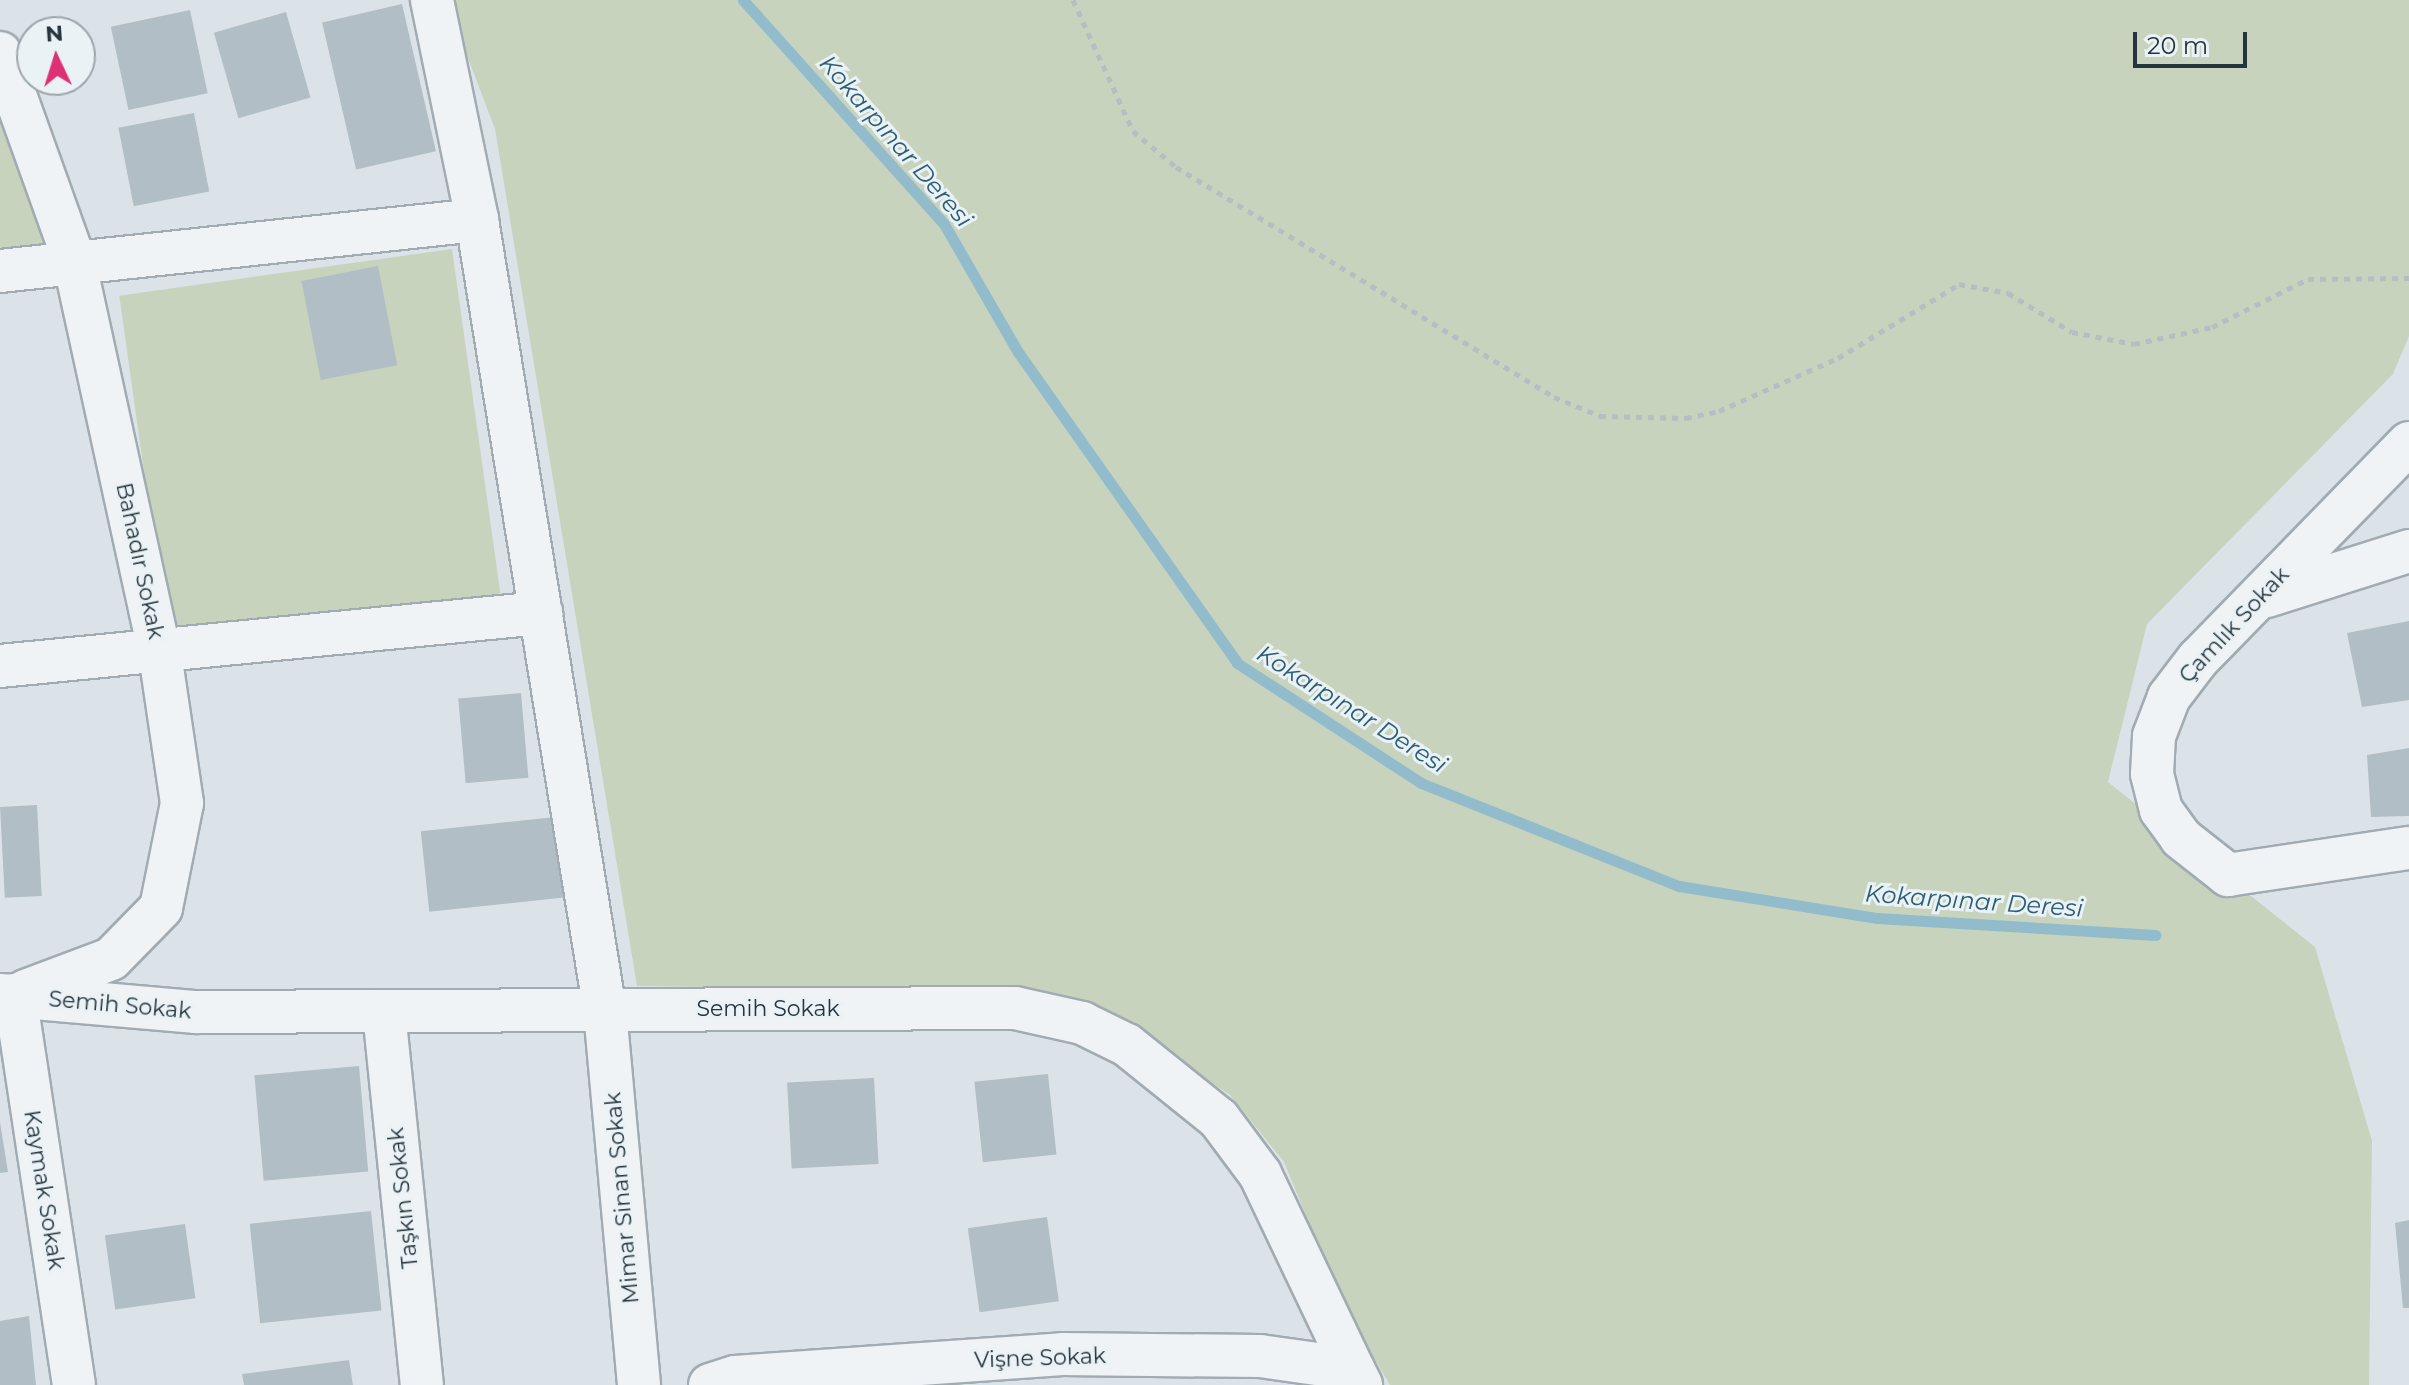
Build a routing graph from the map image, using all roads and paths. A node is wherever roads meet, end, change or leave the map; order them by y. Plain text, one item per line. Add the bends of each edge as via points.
1 (432, 0) edge
2 (1073, 0) edge
3 (0, 53) edge
4 (477, 220) junction
5 (74, 260) junction
6 (0, 271) edge
7 (2409, 278) edge
8 (2409, 443) edge
9 (2409, 551) edge
10 (2254, 601) junction
11 (541, 613) junction
12 (160, 654) junction
13 (0, 666) edge
14 (2409, 848) edge
15 (7, 995) edge
16 (605, 1011) junction
17 (384, 1012) junction
18 (1357, 1377) edge
19 (74, 1385) edge
20 (422, 1385) edge
21 (639, 1385) edge
22 (710, 1385) edge

1 - 4 street, Mimar Sinan Sokak
2 - 7 path via 1133,131 1176,167 1554,397 1600,416 1686,418 1719,411 1838,358 1959,284 2008,293 2072,332 2134,344 2212,327 2308,279
3 - 5 street, Bahadır Sokak
4 - 5 street
4 - 11 street, Mimar Sinan Sokak
5 - 6 street
5 - 12 street, Bahadır Sokak
8 - 10 street, Çamlık Sokak
9 - 10 street
10 - 14 street, Çamlık Sokak via 2169,697 2154,736 2161,810 2181,838 2228,875
11 - 12 street
11 - 16 street, Mimar Sinan Sokak
12 - 13 street
12 - 15 street, Bahadır Sokak via 182,803 161,908 111,959
15 - 17 street, Semih Sokak via 196,1012
15 - 19 street, Kaymak Sokak
16 - 17 street, Semih Sokak
16 - 18 street, Semih Sokak via 1015,1008 1082,1023 1127,1045 1219,1119 1260,1174
16 - 21 street, Mimar Sinan Sokak
17 - 20 street, Taşkın Sokak
18 - 22 street, Vişne Sokak via 1260,1356 1062,1354 735,1377

